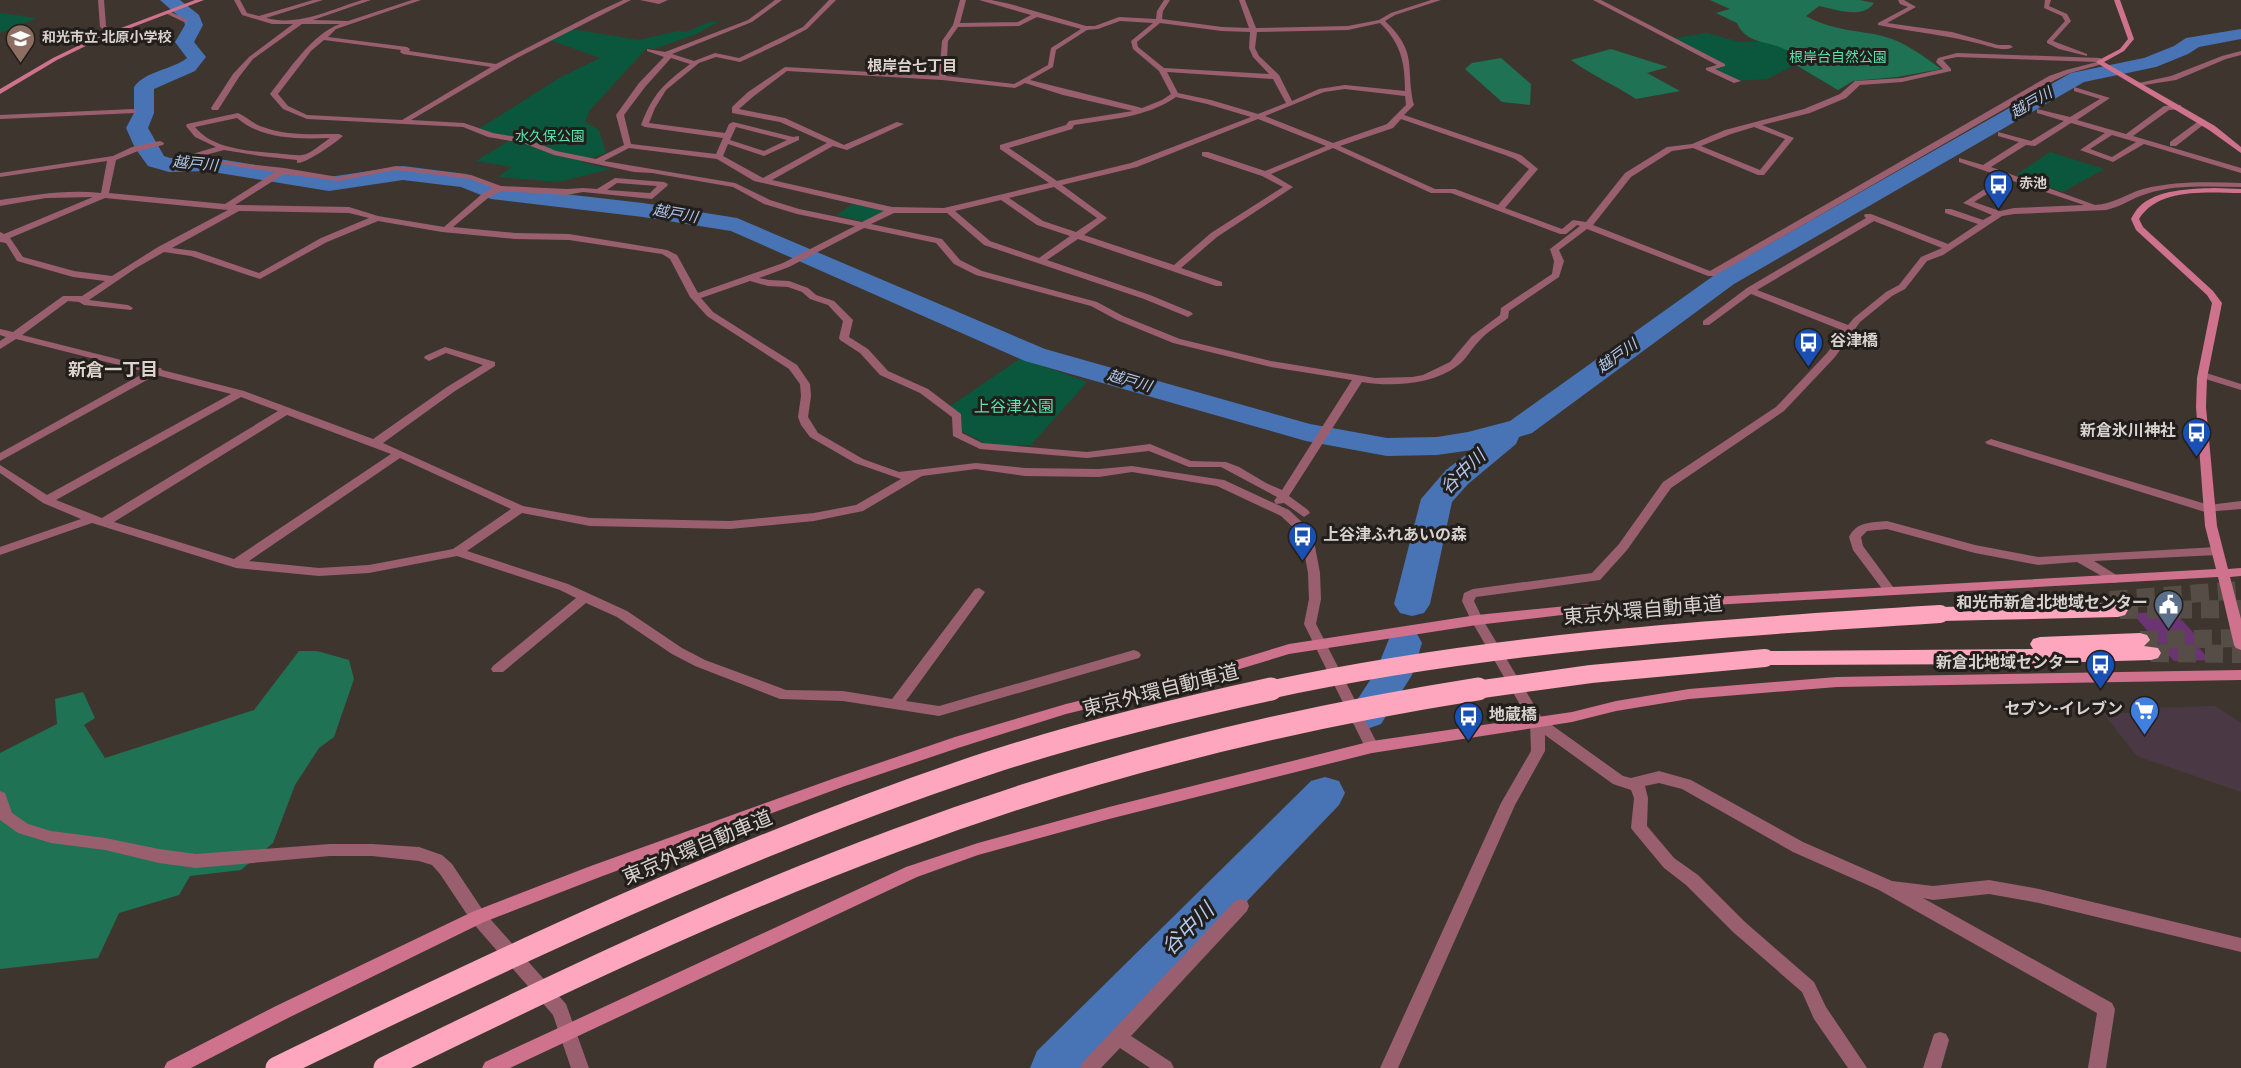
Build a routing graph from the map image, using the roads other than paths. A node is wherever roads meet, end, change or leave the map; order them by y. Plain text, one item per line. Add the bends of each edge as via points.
1 (101, 0) edge
2 (201, 0) edge
3 (237, 0) edge
4 (320, 0) edge
5 (368, 0) edge
6 (418, 0) edge
7 (628, 0) edge
8 (643, 0) edge
9 (664, 0) edge
10 (779, 0) edge
11 (833, 0) edge
12 (963, 0) edge
13 (982, 0) edge
14 (1167, 0) edge
15 (1242, 0) edge
16 (1438, 0) edge
17 (1596, 0) edge
18 (1901, 0) edge
19 (2048, 0) edge
20 (2117, 0) edge
21 (170, 11) junction
22 (1036, 15) junction
23 (260, 19) junction
24 (186, 21) dead end
25 (1159, 21) junction
26 (1381, 21) junction
27 (300, 22) junction
28 (352, 22) junction
29 (956, 25) junction
30 (1086, 28) junction
31 (1255, 30) junction
32 (111, 32) junction
33 (321, 38) junction
34 (2010, 47) dead end
35 (649, 50) dead end
36 (2241, 53) edge
37 (667, 55) junction
38 (695, 63) junction
39 (2102, 63) junction
40 (498, 66) junction
41 (1162, 70) junction
42 (1276, 77) junction
43 (942, 78) junction
44 (1026, 81) junction
45 (1737, 81) dead end
46 (2138, 84) junction
47 (2078, 89) dead end
48 (0, 92) edge
49 (1407, 94) junction
50 (1175, 95) junction
51 (1290, 104) junction
52 (2178, 107) junction
53 (216, 108) dead end
54 (133, 111) dead end
55 (1143, 111) junction
56 (2040, 111) dead end
57 (1255, 116) junction
58 (1399, 116) junction
59 (0, 117) edge
60 (2072, 120) junction
61 (405, 121) junction
62 (2203, 122) junction
63 (900, 124) dead end
64 (1754, 125) junction
65 (808, 132) junction
66 (2111, 132) junction
67 (2001, 134) dead end
68 (2127, 137) junction
69 (727, 139) junction
70 (793, 139) junction
71 (2026, 141) junction
72 (2142, 142) junction
73 (158, 143) dead end
74 (833, 143) junction
75 (2173, 144) dead end
76 (628, 146) junction
77 (1332, 146) junction
78 (1694, 146) junction
79 (222, 148) junction
80 (2240, 149) edge
81 (1205, 154) dead end
82 (719, 157) junction
83 (112, 158) junction
84 (306, 158) junction
85 (1962, 160) dead end
86 (597, 162) junction
87 (1984, 168) junction
88 (283, 171) junction
89 (2241, 171) edge
90 (1265, 174) junction
91 (0, 175) edge
92 (2010, 177) junction
93 (764, 181) junction
94 (1057, 184) junction
95 (2241, 185) edge
96 (498, 189) junction
97 (2241, 191) edge
98 (598, 192) junction
99 (105, 195) junction
100 (1002, 197) junction
101 (0, 203) edge
102 (232, 207) junction
103 (2100, 208) junction
104 (1499, 209) junction
105 (892, 210) junction
106 (949, 210) junction
107 (1948, 211) dead end
108 (1999, 214) junction
109 (376, 218) junction
110 (1985, 224) junction
111 (865, 225) junction
112 (1585, 226) junction
113 (446, 229) junction
114 (1076, 236) junction
115 (2, 237) edge
116 (1949, 247) junction
117 (161, 249) junction
118 (1040, 261) junction
119 (1175, 269) junction
120 (751, 278) junction
121 (116, 279) junction
122 (1219, 284) dead end
123 (1750, 290) junction
124 (695, 297) junction
125 (84, 299) junction
126 (128, 308) dead end
127 (1188, 314) dead end
128 (1706, 323) dead end
129 (1849, 329) junction
130 (0, 332) edge
131 (15, 334) junction
132 (0, 346) edge
133 (429, 358) dead end
134 (157, 370) junction
135 (2203, 375) junction
136 (1359, 378) junction
137 (2241, 387) edge
138 (240, 393) junction
139 (287, 410) junction
140 (1991, 442) dead end
141 (374, 444) junction
142 (399, 453) junction
143 (0, 458) edge
144 (0, 468) edge
145 (922, 472) junction
146 (1283, 496) junction
147 (47, 500) junction
148 (2241, 505) edge
149 (1276, 507) junction
150 (520, 508) junction
151 (2209, 509) junction
152 (1304, 513) dead end
153 (92, 519) junction
154 (105, 522) junction
155 (0, 551) edge
156 (2217, 551) junction
157 (457, 552) junction
158 (2079, 558) junction
159 (236, 564) junction
160 (2241, 572) edge
161 (2224, 574) junction
162 (2114, 579) junction
163 (1890, 591) junction
164 (979, 592) dead end
165 (585, 597) junction
166 (2114, 605) tunnel mouth
167 (1477, 620) junction
168 (1320, 643) junction
169 (2241, 645) edge
170 (2145, 646) tunnel mouth
171 (1134, 655) dead end
172 (498, 669) dead end
173 (2241, 675) edge
174 (896, 704) junction
175 (1537, 722) junction
176 (1372, 747) junction
177 (1637, 783) junction
178 (0, 797) edge
179 (1885, 885) junction
180 (1241, 906) dead end
181 (478, 917) junction
182 (2241, 945) edge
183 (568, 1032) junction
184 (1118, 1037) junction
185 (1940, 1040) dead end
186 (173, 1068) edge
187 (277, 1068) edge
188 (385, 1068) edge
189 (491, 1068) edge
190 (580, 1068) edge
191 (1089, 1068) edge
192 (1165, 1068) edge
193 (1389, 1068) edge
194 (1858, 1068) edge
195 (1932, 1068) edge
196 (2097, 1068) edge

1 - 32 street via 103,27
2 - 21 street
3 - 23 street via 244,14
4 - 23 street
5 - 27 street
6 - 28 street
7 - 40 street via 575,23
8 - 9 street
10 - 37 street via 750,21
11 - 38 street via 805,28 740,60 715,55
12 - 29 street
13 - 22 street
14 - 25 street
15 - 31 street
16 - 26 street
17 - 45 street via 1723,65 1708,69
18 - 34 street via 1913,7 1880,24
19 - 39 street via 2046,7 2067,16 2049,42
20 - 39 street via 2131,39 2122,51
21 - 24 street
21 - 32 street
22 - 29 street via 1019,24
22 - 30 street
23 - 27 street
25 - 30 street via 1119,19
25 - 31 street
25 - 41 street via 1134,41 1135,48
26 - 31 street via 1348,28
26 - 49 street via 1403,46
27 - 28 street
27 - 53 street via 251,58
28 - 33 street
29 - 43 street via 945,41
30 - 44 street via 1053,49 1051,66
31 - 42 street via 1252,48 1256,57
32 - 48 street
33 - 40 street
33 - 61 street via 274,94 282,106 312,118
35 - 37 street
36 - 46 street via 2173,78
37 - 38 street
37 - 76 street via 620,115
38 - 69 street via 663,88 645,125
39 - 46 street
39 - 64 street via 1957,55 1940,59 1949,70 1902,80 1858,83 1843,96 1807,111
39 - 112 street via 2052,78 1711,274
40 - 61 street
41 - 42 street
41 - 50 street
42 - 51 street
43 - 44 street via 1015,86
43 - 65 street via 785,69 735,110 782,120
44 - 55 street
46 - 52 street
47 - 60 street via 2106,98
49 - 51 street via 1330,87
49 - 58 street via 1410,105
50 - 55 street via 1164,104
50 - 57 street
51 - 57 street
52 - 62 street
52 - 68 street via 2167,108
54 - 59 street
55 - 94 street via 1072,123 1003,147
56 - 60 street
57 - 77 street
57 - 94 street via 1134,165
58 - 77 street via 1390,126
58 - 104 street via 1518,157 1534,169
60 - 66 street
60 - 71 street via 2032,144
61 - 86 street via 464,125
62 - 75 street
62 - 80 street
63 - 74 street via 844,148
64 - 78 street
64 - 78 street via 1790,138 1761,173
65 - 70 street
65 - 74 street
66 - 68 street
66 - 72 street via 2084,150 2113,160
67 - 71 street
68 - 72 street
69 - 70 street via 764,154
69 - 70 street via 733,124
69 - 82 street
71 - 87 street
72 - 89 street
73 - 83 street
74 - 93 street
76 - 82 street
76 - 86 street
77 - 90 street
77 - 104 street via 1434,191 1452,190
78 - 112 street via 1670,149 1628,175
79 - 84 street
79 - 84 street via 206,141 190,126 238,114 273,132 339,136
79 - 88 street via 176,160 208,160
81 - 90 street
82 - 93 street
83 - 91 street
83 - 99 street
84 - 88 street
85 - 87 street
86 - 111 street via 735,185 767,202
87 - 92 street
88 - 96 street via 338,179 396,168 471,177
88 - 102 street
90 - 119 street via 1289,186 1214,235
92 - 103 street
92 - 108 street via 1967,202
93 - 105 street
94 - 100 street
94 - 114 street via 1103,218
95 - 103 street via 2164,187
96 - 98 street
96 - 113 street
97 - 135 street via 2191,192 2158,198 2144,206 2135,219 2139,228 2217,303
98 - 98 street via 615,180 664,184 652,196
99 - 101 street via 46,195
99 - 102 street
99 - 115 street
100 - 106 street
100 - 114 street via 1040,224
102 - 109 street via 349,210
102 - 117 street
103 - 108 street
104 - 112 street via 1563,232 1576,222
105 - 106 street
105 - 111 street
106 - 118 street via 987,243
107 - 110 street
108 - 110 street
109 - 113 street
109 - 117 street via 324,240 260,276 192,253
110 - 116 street
111 - 120 street
111 - 136 street via 939,241 957,262 979,273 1094,304 1177,341 1271,364
112 - 136 street via 1554,249 1559,261 1556,275 1504,310 1505,316 1476,338 1454,364 1412,380
113 - 124 street via 568,237 652,249 674,257
114 - 118 street
114 - 119 street
115 - 121 street via 20,259 73,274
116 - 123 street via 1868,216
116 - 129 street via 1924,259 1902,287 1888,294
117 - 121 street
118 - 127 street
119 - 122 street
120 - 124 street
120 - 146 street via 789,284 831,303 848,320 844,338 864,351 884,373 924,392 957,416 957,434 980,446 1087,455 1150,447 1189,464 1222,464
121 - 125 street
123 - 128 street
123 - 129 street
124 - 145 street via 710,314 793,367 805,384 803,417 814,435 859,461 898,476
125 - 126 street via 84,303
125 - 131 street via 66,298
129 - 167 street via 1831,355 1780,409 1667,485 1623,547 1596,577 1473,593 1468,601
130 - 131 street
131 - 132 street
131 - 134 street
133 - 141 street via 445,350 491,364
134 - 138 street
134 - 143 street
135 - 137 street
135 - 151 street via 2201,407
136 - 146 street
138 - 139 street
138 - 147 street
139 - 141 street
139 - 154 street
140 - 151 street
141 - 142 street
142 - 150 street
142 - 159 street
144 - 147 street
145 - 149 street via 976,466 1025,472 1099,473 1132,469 1220,483
145 - 150 street via 859,508 740,524 590,522
146 - 149 street
146 - 152 street
147 - 153 street
148 - 151 street
149 - 168 street via 1293,519 1308,541 1315,599 1310,624
150 - 157 street
151 - 156 street
153 - 154 street
153 - 155 street
154 - 159 street
156 - 158 street
156 - 161 street
157 - 159 street via 369,569 319,572
157 - 165 street
158 - 162 street
158 - 163 street via 2038,561 1887,525 1864,527 1858,531 1857,546
160 - 161 street
161 - 162 street
161 - 169 street
162 - 163 street
163 - 167 street via 1587,608
164 - 174 street
165 - 172 street
165 - 174 street via 622,614 700,663 785,695 843,696
166 - 187 highway, 東京外環自動車道, bridge via 1608,638 1419,662 1227,700 1045,747 946,778 728,861 577,926
167 - 168 street
167 - 175 street
168 - 176 street
168 - 181 street via 1066,709 956,743 840,782
170 - 188 highway, bridge via 2012,657 1766,658 1535,681 1399,703 1252,734 1060,785 873,849 606,963
171 - 174 street via 939,711
173 - 175 street via 1837,682 1689,694
175 - 176 street
175 - 177 street via 1605,773
175 - 193 street via 1538,751 1508,802
176 - 183 street via 978,849 845,903
177 - 179 street via 1659,777 1686,784 1798,847
177 - 194 street via 1641,798 1638,828 1669,862 1808,987 1820,1013
178 - 181 street via 6,816 23,829 196,861 330,850 419,854 447,869
179 - 182 street via 1933,893 1989,887
179 - 196 street via 2106,1009
180 - 184 street
181 - 183 street via 560,1010
181 - 186 street
183 - 189 street
183 - 190 street
184 - 191 street
184 - 192 street
185 - 195 street

